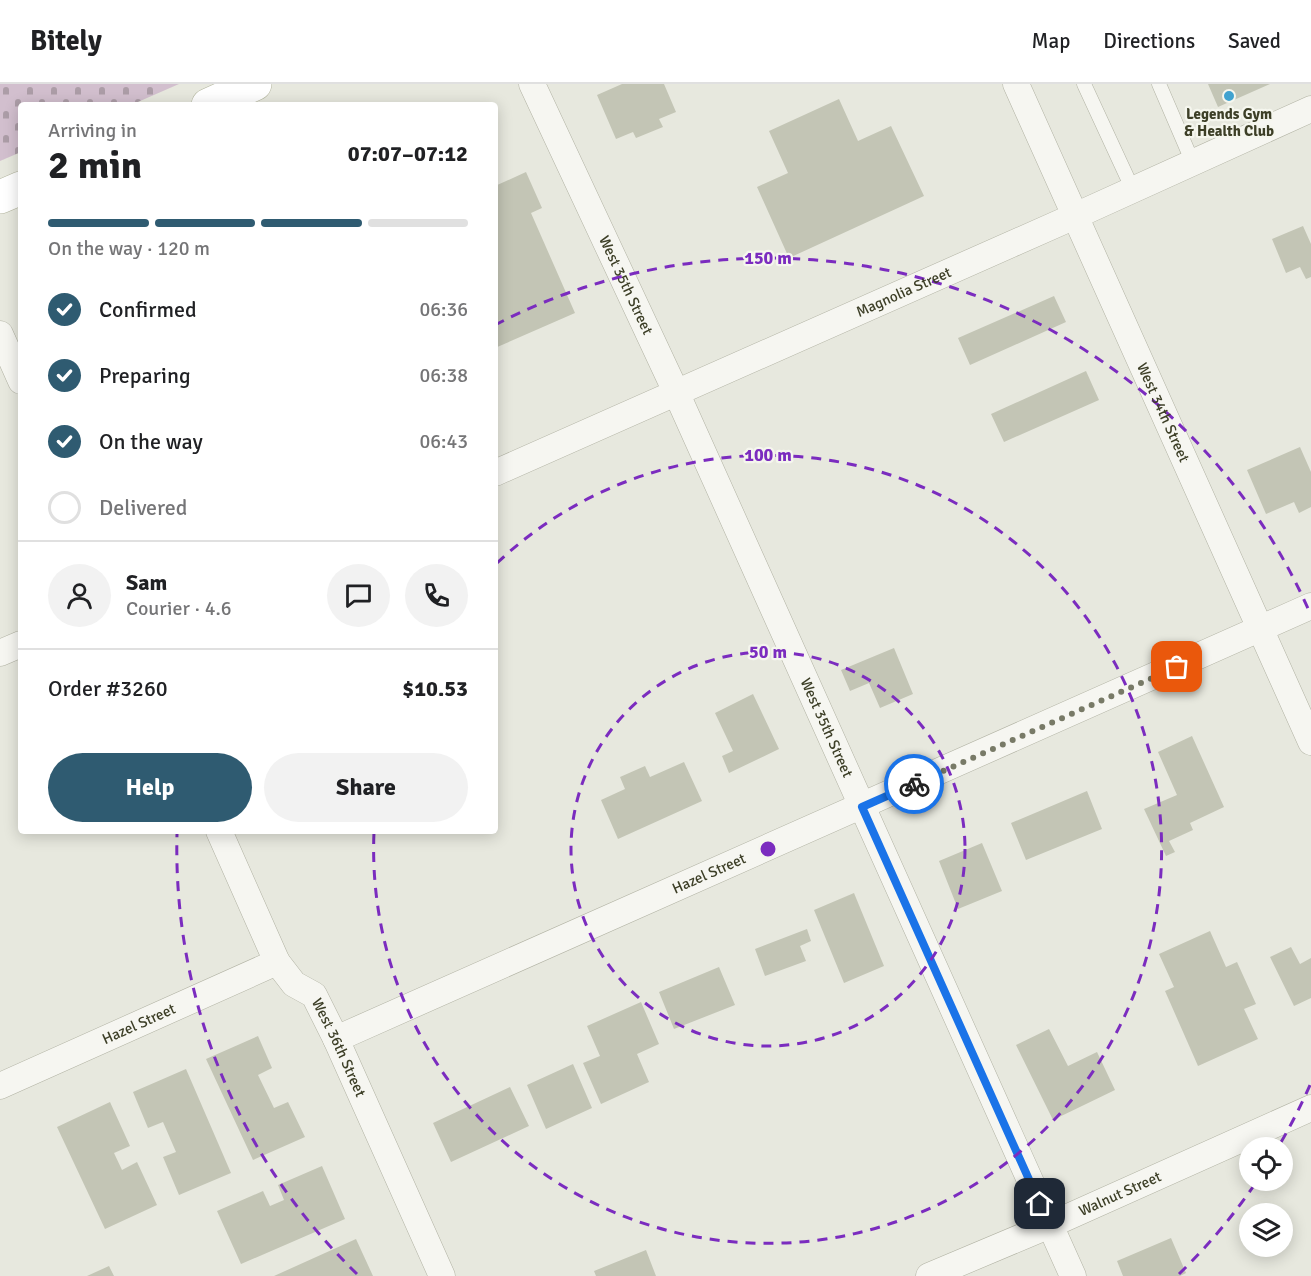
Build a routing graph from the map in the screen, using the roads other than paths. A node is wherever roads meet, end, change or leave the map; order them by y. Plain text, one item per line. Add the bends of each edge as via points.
1 (255, 84) edge
2 (532, 84) edge
3 (1016, 84) edge
4 (1084, 84) edge
5 (1159, 84) edge
6 (215, 102) edge
7 (1311, 109) edge
8 (1193, 162) junction
9 (18, 189) edge
10 (1133, 190) junction
11 (0, 197) edge
12 (1075, 216) junction
13 (0, 334) edge
14 (18, 374) edge
15 (676, 392) junction
16 (498, 472) edge
17 (1311, 606) edge
18 (1261, 630) junction
19 (18, 645) edge
20 (0, 653) edge
21 (1311, 742) edge
22 (862, 807) junction
23 (220, 834) edge
24 (277, 962) junction
25 (336, 1039) junction
26 (0, 1086) edge
27 (1311, 1108) edge
28 (1050, 1225) junction
29 (442, 1276) edge
30 (929, 1276) edge
31 (1073, 1276) edge

1 - 6 main road
2 - 15 street, West 35th Street
3 - 12 street, West 34th Street
4 - 10 lane
5 - 8 lane
7 - 8 street, Magnolia Street
8 - 10 street, Magnolia Street
9 - 11 main road
10 - 12 street, Magnolia Street
12 - 15 street, Magnolia Street
12 - 18 street, West 34th Street
13 - 14 street
15 - 16 street, Magnolia Street
15 - 22 street, West 35th Street
17 - 18 street, Hazel Street
18 - 21 street, West 34th Street
18 - 22 street, Hazel Street
19 - 20 street
22 - 25 street, Hazel Street
22 - 28 street, West 35th Street
23 - 24 street, West 36th Street
24 - 25 street, West 36th Street via 294,984 314,995
24 - 26 street, Hazel Street
25 - 29 street, West 36th Street
27 - 28 street, Walnut Street
28 - 30 street, Walnut Street
28 - 31 street, West 35th Street

